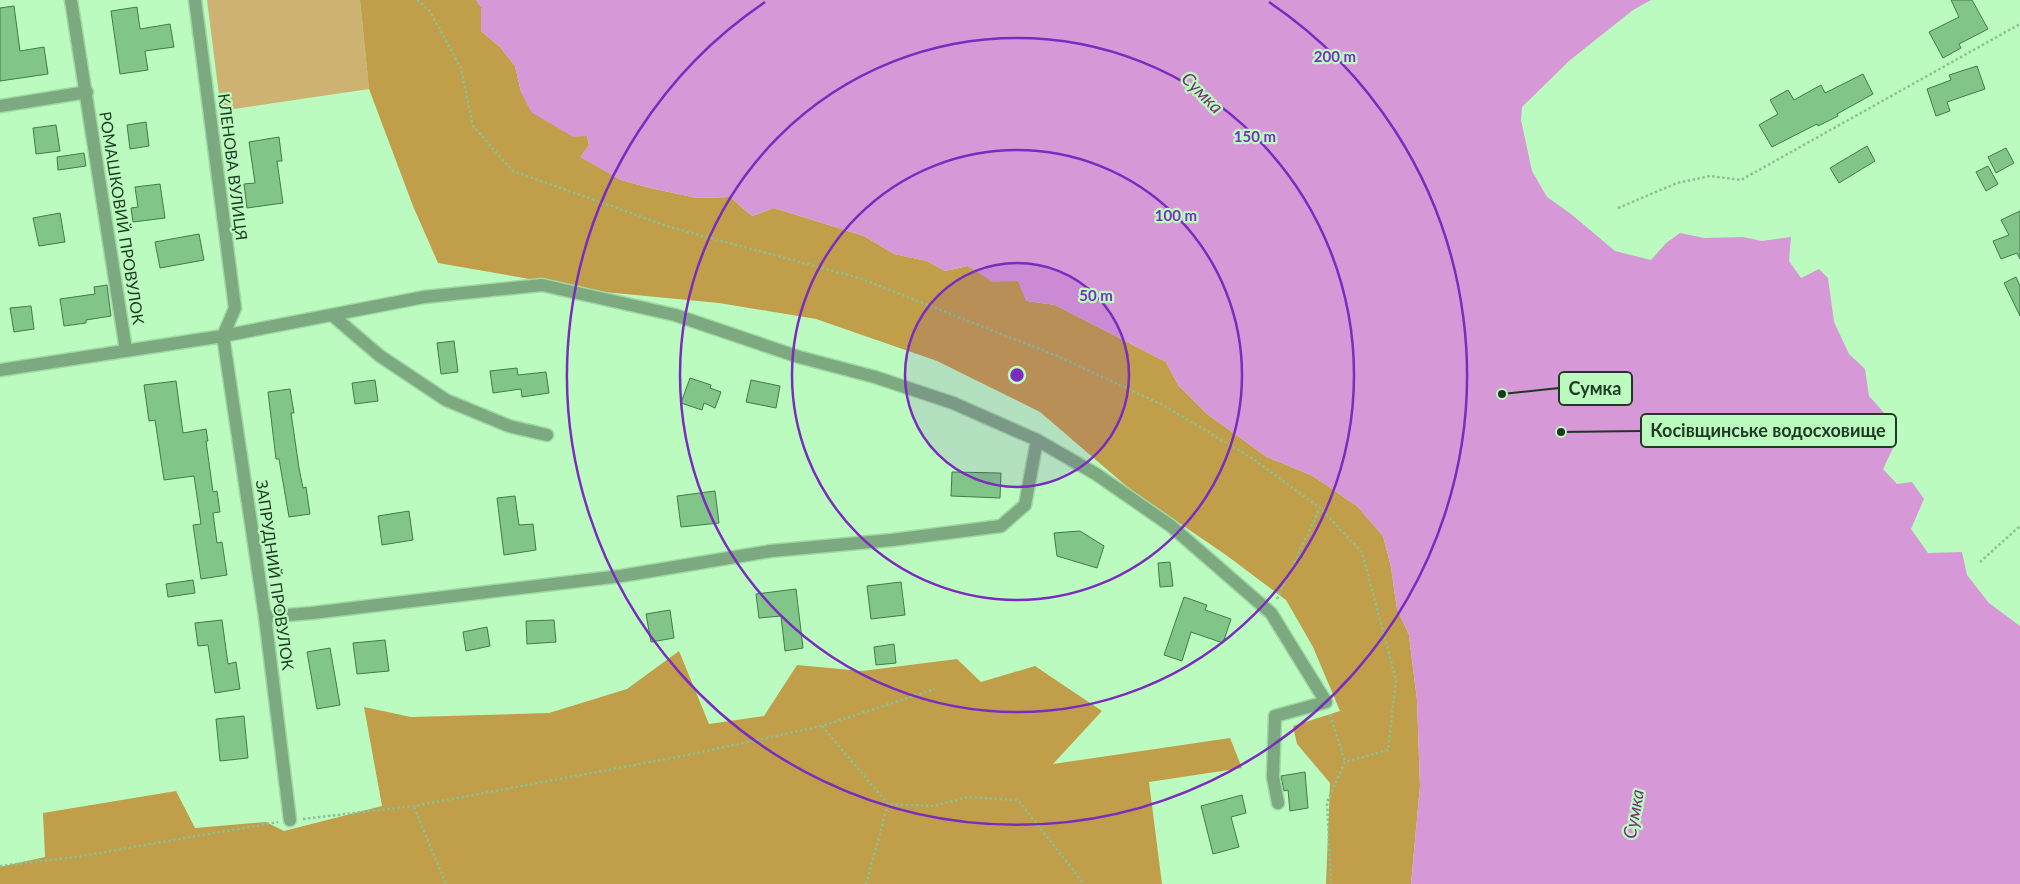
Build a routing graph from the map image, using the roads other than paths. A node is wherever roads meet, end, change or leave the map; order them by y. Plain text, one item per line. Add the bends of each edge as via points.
1 (71, 0) edge
2 (196, 0) edge
3 (87, 92) junction
4 (0, 106) edge
5 (332, 315) junction
6 (223, 336) junction
7 (126, 350) junction
8 (0, 370) edge
9 (547, 435) dead end
10 (1037, 440) junction
11 (266, 617) junction
12 (1278, 804) dead end
13 (290, 820) road end

1 - 3 street, РОМАШКОВИЙ ПРОВУЛОК
2 - 6 street, КЛЕНОВА ВУЛИЦЯ via 235,308
3 - 4 street, РОМАШКОВИЙ ПРОВУЛОК
3 - 7 street, РОМАШКОВИЙ ПРОВУЛОК
5 - 6 street
5 - 9 street via 380,356 446,400 509,426
5 - 10 street via 424,296 542,285 675,315 875,377 953,403
6 - 7 street
6 - 11 street, ЗАПРУДНИЙ ПРОВУЛОК
7 - 8 street
10 - 11 street via 1025,505 1001,526 771,551 621,576
10 - 12 street via 1096,474 1171,526 1271,613 1326,702 1275,716 1273,777
11 - 13 street, ЗАПРУДНИЙ ПРОВУЛОК

